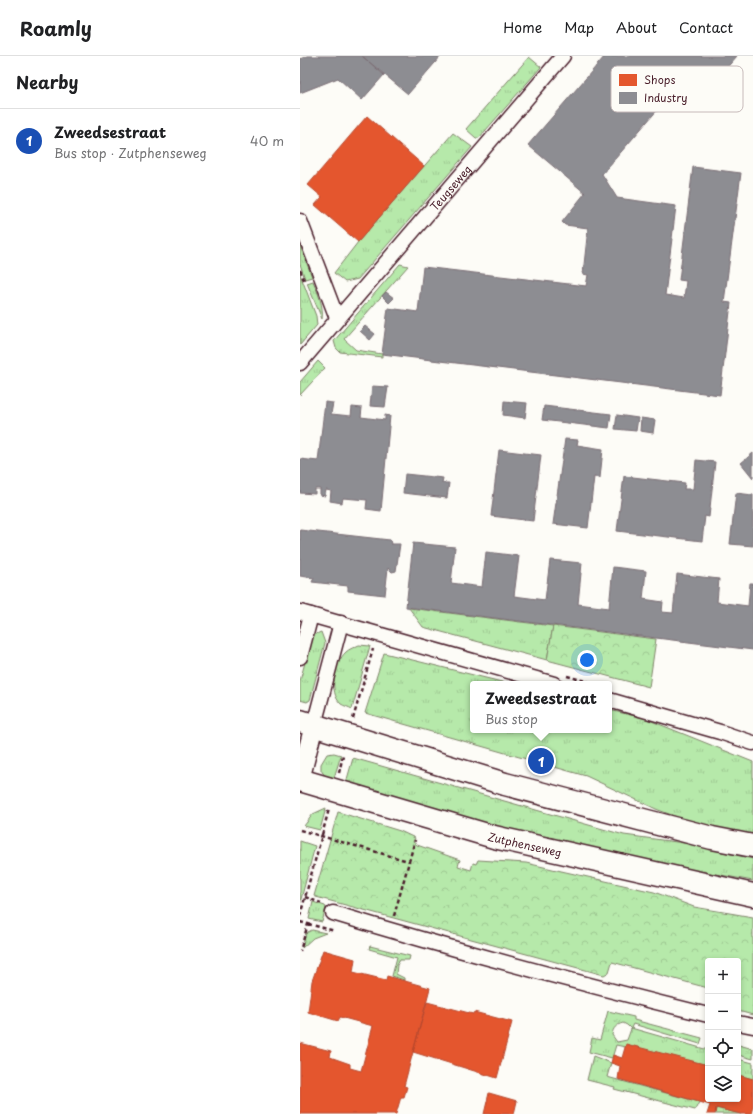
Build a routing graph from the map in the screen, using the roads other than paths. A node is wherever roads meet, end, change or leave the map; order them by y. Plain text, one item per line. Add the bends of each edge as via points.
1 (563, 56) edge
2 (300, 221) edge
3 (337, 318) junction
4 (300, 363) edge
5 (306, 614) edge
6 (341, 623) junction
7 (300, 657) edge
8 (544, 681) edge
9 (612, 701) edge
10 (307, 723) edge
11 (753, 743) edge
12 (300, 780) edge
13 (753, 846) edge
14 (753, 895) edge
15 (333, 913) dead end
16 (705, 1014) edge
17 (741, 1023) edge
18 (753, 1026) edge

1 - 3 street, Teugseweg
2 - 3 street
3 - 4 street, Teugseweg
5 - 6 street
5 - 7 street
6 - 8 street
6 - 10 street, Zutphenseweg
9 - 11 street
10 - 12 street, Zutphenseweg
10 - 13 main road via 505,784 712,838
12 - 14 main road, Zutphenseweg via 494,837
15 - 16 street via 584,984
17 - 18 street

